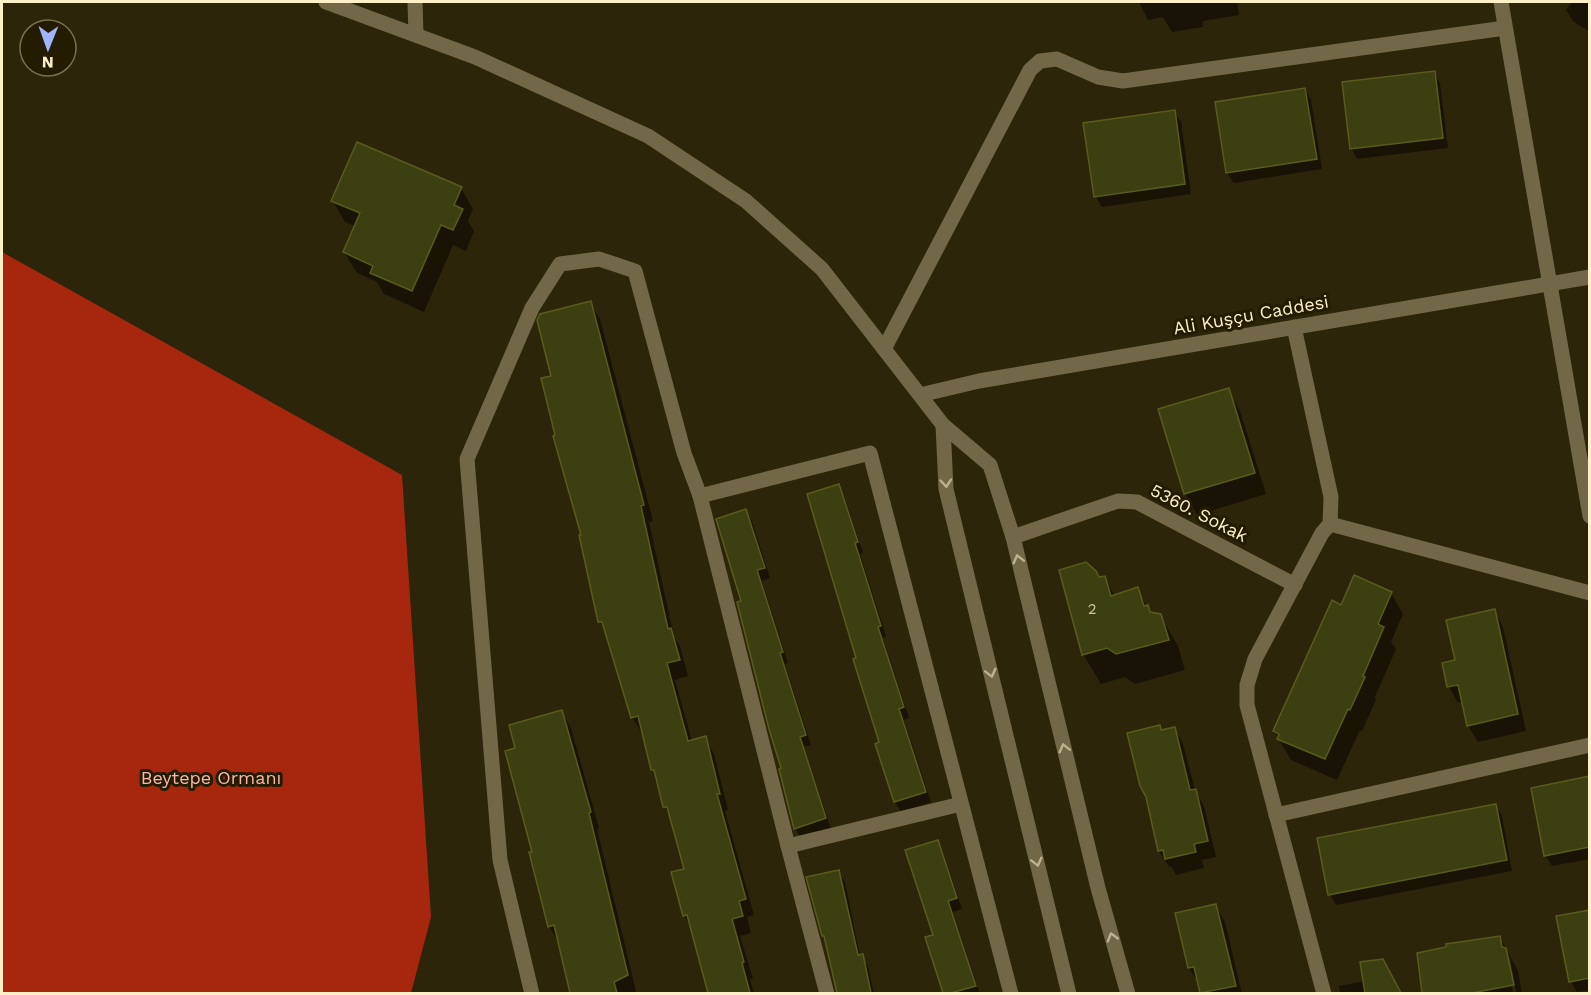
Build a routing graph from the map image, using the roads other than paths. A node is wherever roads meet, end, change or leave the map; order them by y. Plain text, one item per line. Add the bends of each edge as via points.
1 (326, 2) edge
2 (415, 2) edge
3 (1502, 2) edge
4 (1505, 28) junction
5 (416, 35) junction
6 (1590, 277) edge
7 (1550, 284) junction
8 (1294, 327) junction
9 (884, 349) junction
10 (920, 395) junction
11 (943, 424) junction
12 (700, 496) junction
13 (1590, 516) edge
14 (1330, 524) junction
15 (1013, 537) junction
16 (1295, 585) junction
17 (1590, 593) edge
18 (1590, 745) edge
19 (962, 804) junction
20 (1276, 815) junction
21 (788, 846) junction
22 (532, 993) edge
23 (827, 993) edge
24 (1011, 993) edge
25 (1069, 993) edge
26 (1128, 993) edge
27 (1324, 993) edge

1 - 5 street
2 - 5 street
3 - 4 street
4 - 7 street
4 - 9 street via 1123,81 1098,77 1057,59 1040,61 1030,70
5 - 9 street via 475,57 648,136 746,201 822,269
6 - 7 street, Ali Kuşçu Caddesi
7 - 8 street, Ali Kuşçu Caddesi
7 - 13 street
8 - 10 street, Ali Kuşçu Caddesi via 979,381
8 - 14 street via 1331,497
9 - 10 street
10 - 11 street
11 - 15 street via 990,465
11 -> 25 street via 946,489
12 - 19 street via 870,453
12 - 21 street
12 - 22 street via 684,453 635,271 599,259 560,264 532,308 466,459 500,860
14 - 16 street
14 - 17 street
15 - 16 street, 5360. Sokak via 1118,501 1137,502
26 -> 15 street via 1098,888
16 - 20 street via 1255,659 1247,685 1246,705
18 - 20 street
19 - 21 street
19 - 24 street
20 - 27 street
21 - 23 street

